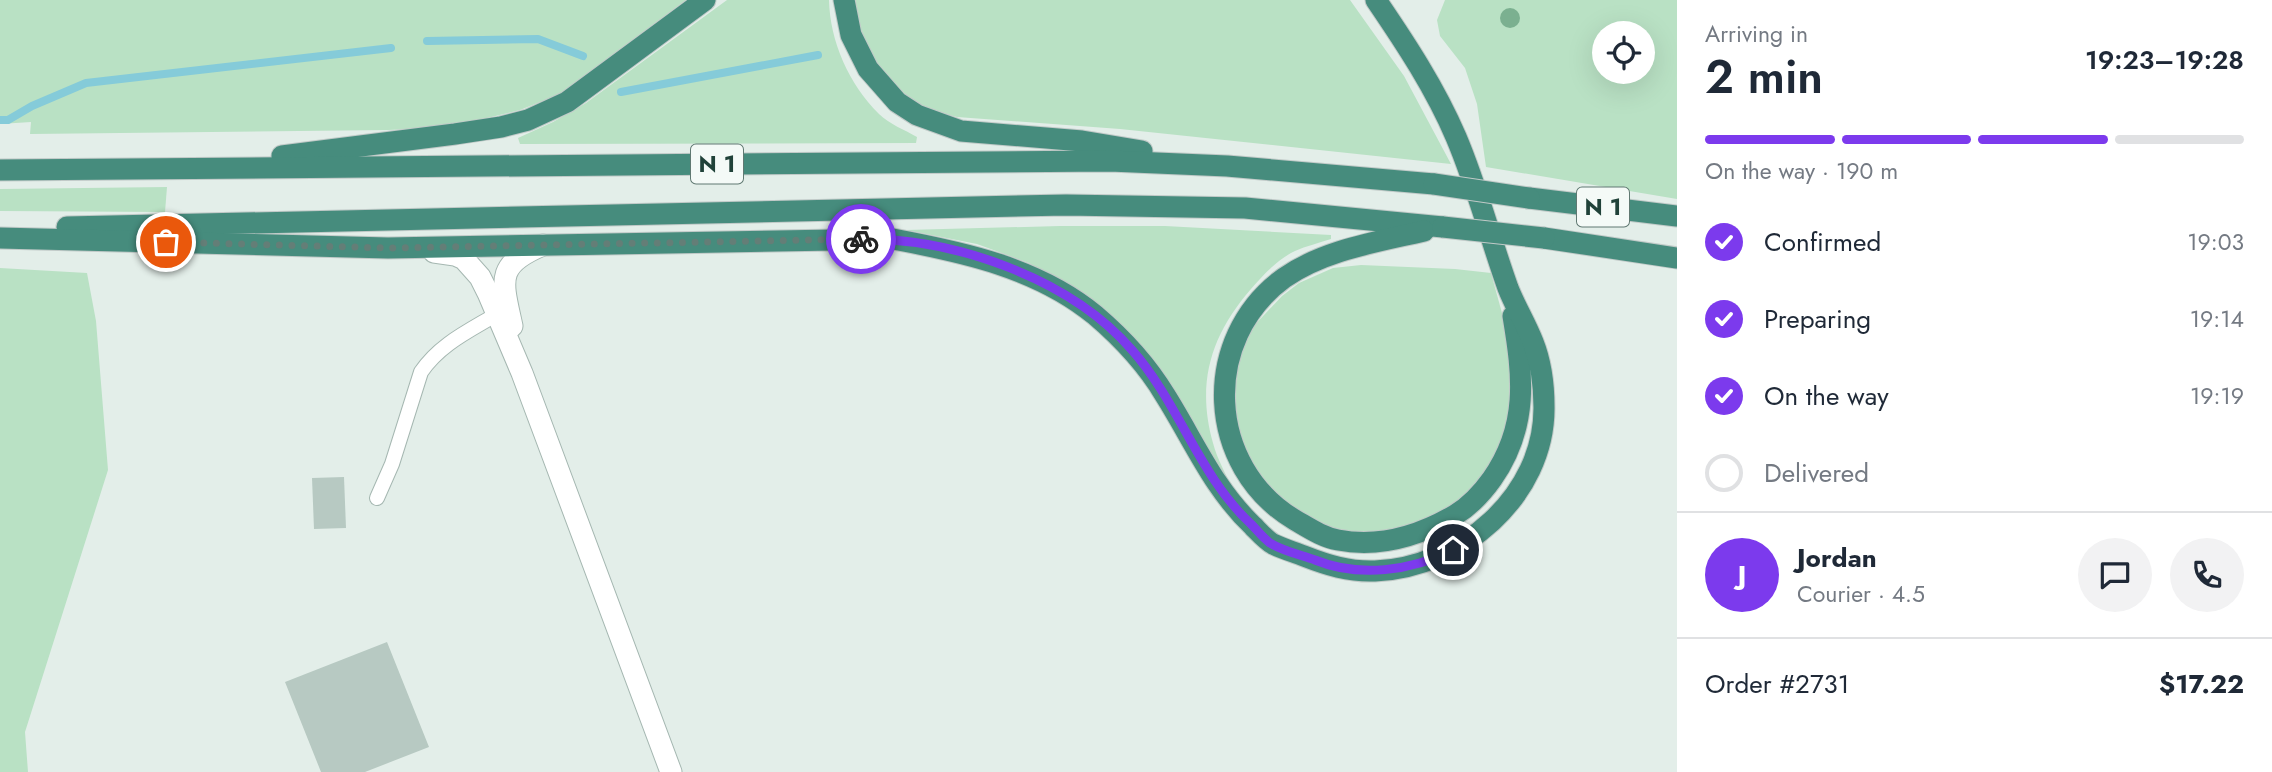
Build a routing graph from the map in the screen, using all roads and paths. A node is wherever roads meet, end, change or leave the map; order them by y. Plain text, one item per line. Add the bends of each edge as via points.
1 (705, 0) edge
2 (844, 0) edge
3 (1376, 0) edge
4 (1227, 166) junction
5 (187, 168) junction
6 (0, 170) edge
7 (1677, 216) edge
8 (1443, 227) junction
9 (0, 229) edge
10 (0, 238) edge
11 (543, 245) junction
12 (388, 248) junction
13 (1677, 258) edge
14 (1509, 289) junction
15 (497, 314) junction
16 (522, 373) junction
17 (377, 498) dead end
18 (671, 772) edge

1 - 5 highway via 567,102 528,120 454,134
2 - 4 highway via 851,35 868,69 897,102 917,115 961,131 1082,141
3 - 14 highway via 1413,54 1458,140
4 - 5 highway, N 1 via 1085,161
4 - 7 highway, N 1, bridge via 1434,184
5 - 6 highway, N 1
8 - 9 highway, N 1 via 1245,208 1066,205
8 - 13 highway, N 1, bridge
8 - 14 highway via 1348,250 1299,268 1260,299 1241,327 1229,354 1224,388 1228,433 1241,467 1282,512 1316,533 1365,542 1429,530 1466,508 1505,460 1518,424 1522,387
10 - 12 highway
11 - 12 highway
11 - 14 highway via 893,239 1021,271 1094,314 1132,349 1164,392 1233,508 1270,543 1334,568 1375,571 1440,556 1466,543 1496,518 1521,486 1539,448 1544,409 1534,344
11 - 16 street via 515,258 505,276
12 - 15 street via 464,259 480,277
15 - 16 street
15 - 17 lane via 444,346 421,372
16 - 18 street

